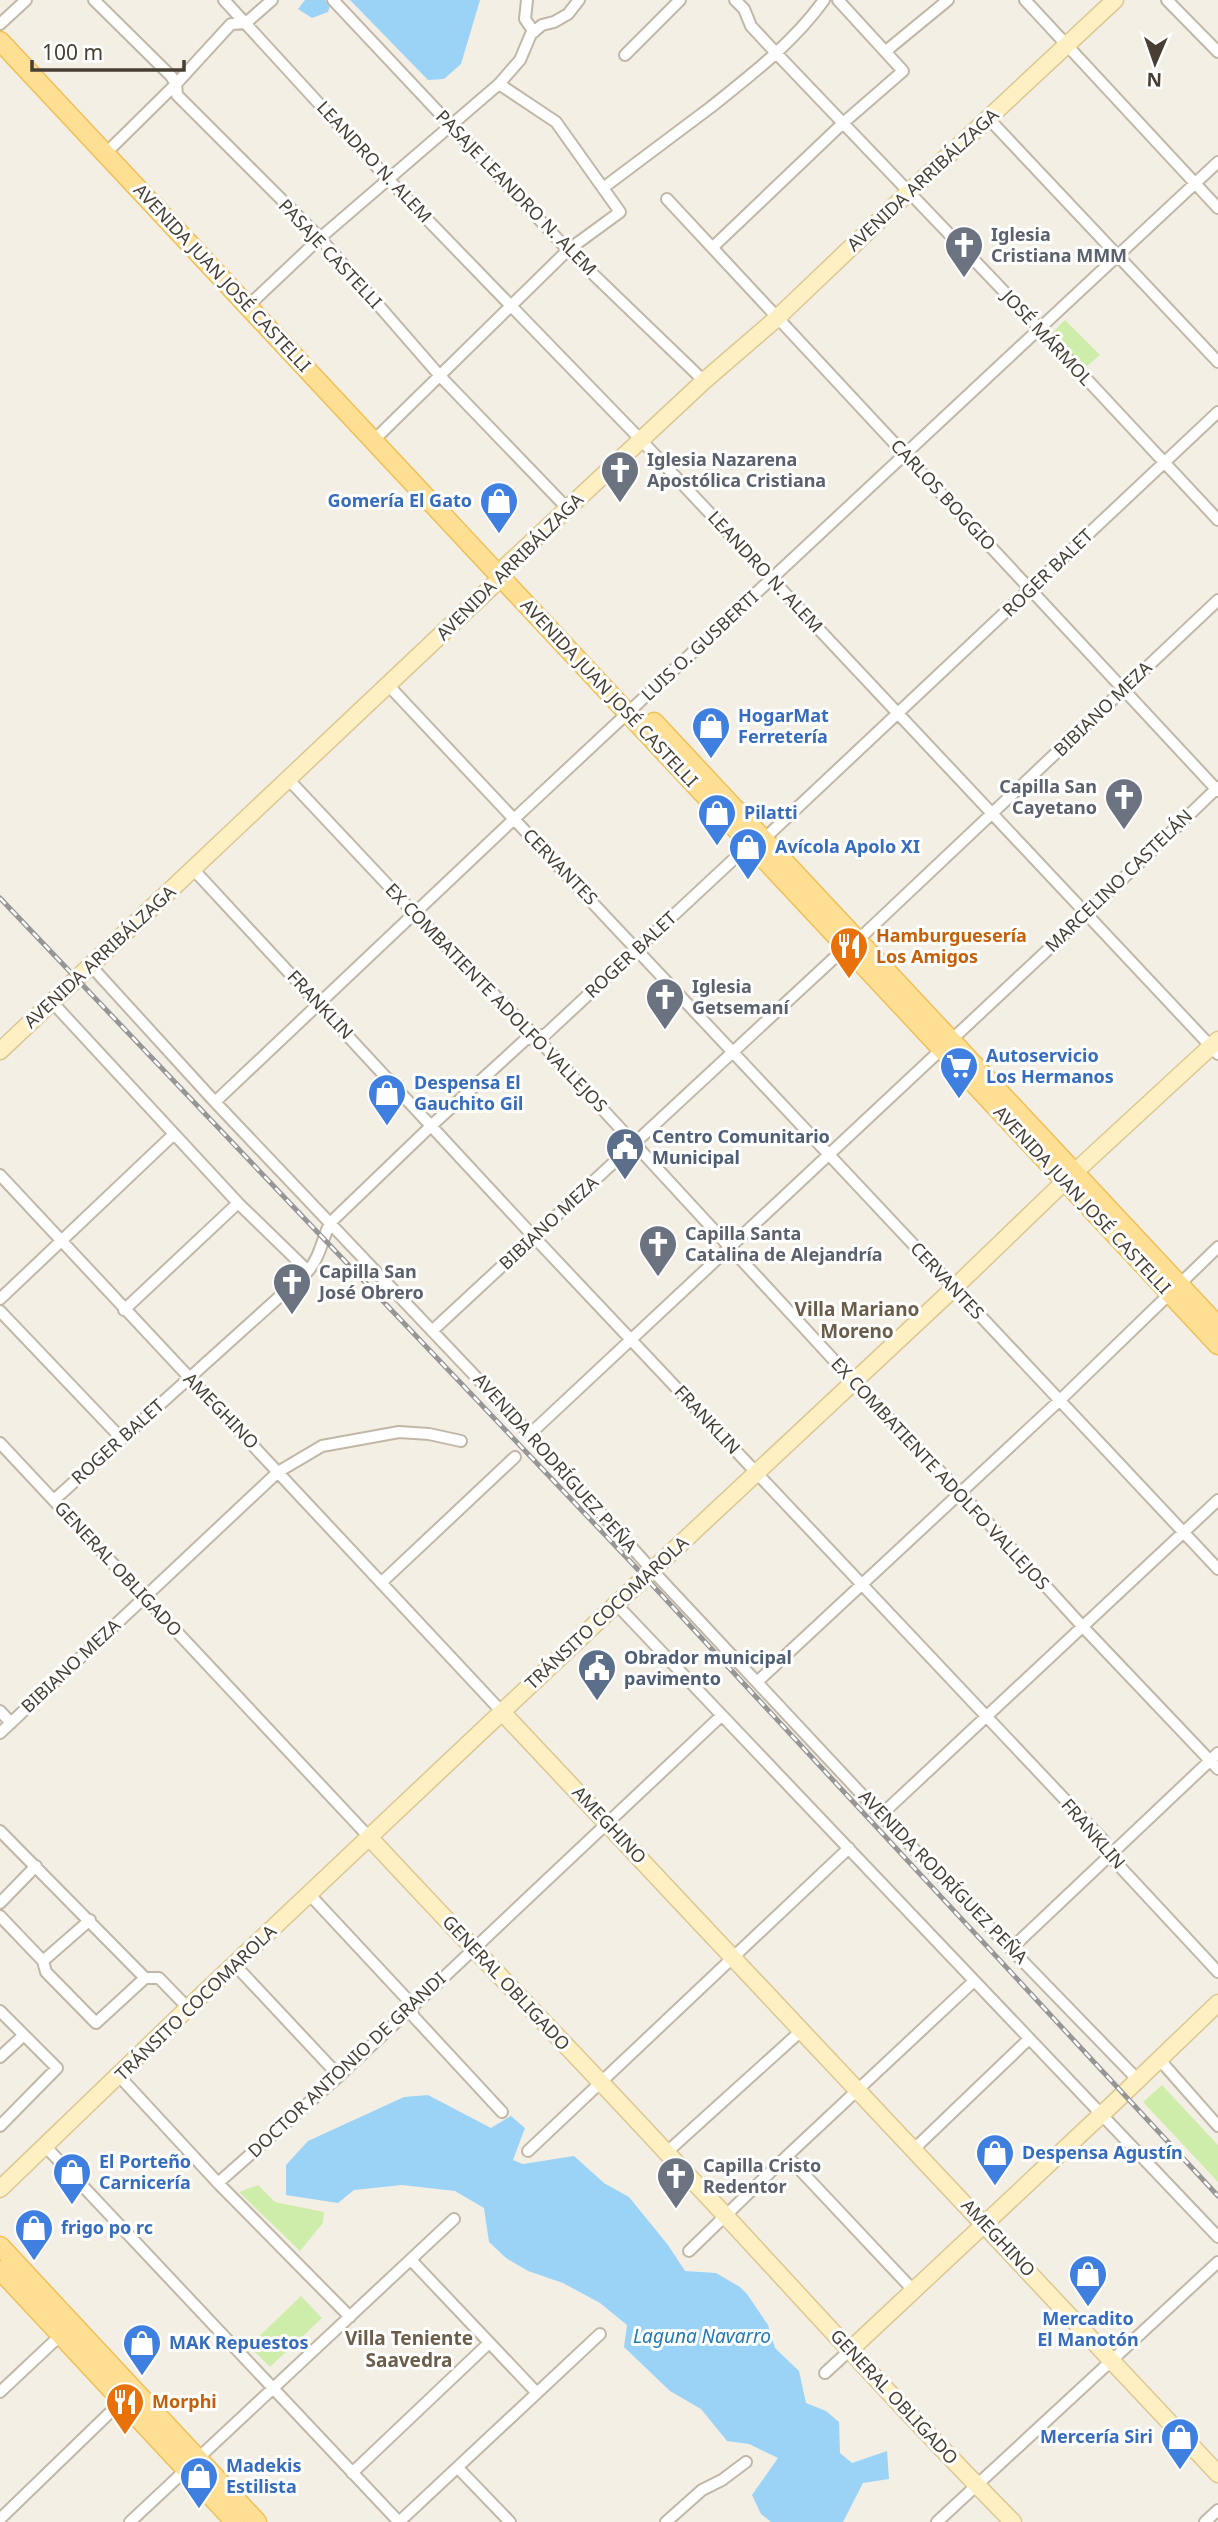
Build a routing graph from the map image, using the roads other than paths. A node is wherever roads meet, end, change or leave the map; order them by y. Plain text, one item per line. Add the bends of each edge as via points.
1 (26, 0) edge
2 (94, 0) edge
3 (224, 0) edge
4 (272, 0) edge
5 (333, 0) edge
6 (527, 0) edge
7 (579, 0) edge
8 (680, 0) edge
9 (735, 0) edge
10 (824, 0) edge
11 (838, 0) edge
12 (948, 0) edge
13 (1025, 0) edge
14 (1115, 0) edge
15 (1167, 0) edge
16 (246, 23) junction
17 (0, 25) edge
18 (534, 32) junction
19 (0, 41) edge
20 (1068, 46) junction
21 (886, 51) junction
22 (1218, 52) edge
23 (776, 53) junction
24 (625, 55) dead end
25 (176, 84) junction
26 (499, 84) junction
27 (988, 118) junction
28 (842, 124) junction
29 (451, 126) junction
30 (110, 150) junction
31 (1218, 162) edge
32 (388, 179) junction
33 (1195, 185) junction
34 (603, 188) junction
35 (908, 193) junction
36 (667, 199) dead end
37 (1218, 208) edge
38 (320, 238) junction
39 (713, 247) junction
40 (568, 250) junction
41 (1118, 254) junction
42 (251, 303) junction
43 (511, 304) junction
44 (777, 318) junction
45 (1039, 328) junction
46 (1218, 362) edge
47 (440, 376) junction
48 (704, 381) junction
49 (1218, 412) edge
50 (378, 437) junction
51 (641, 440) junction
52 (906, 454) junction
53 (1164, 462) junction
54 (568, 509) junction
55 (1218, 520) edge
56 (504, 572) junction
57 (773, 579) junction
58 (1030, 590) junction
59 (1218, 600) edge
60 (389, 686) junction
61 (1124, 688) junction
62 (633, 708) junction
63 (897, 714) junction
64 (289, 780) junction
65 (1217, 789) edge
66 (992, 816) junction
67 (514, 819) junction
68 (757, 842) junction
69 (193, 869) junction
70 (414, 913) junction
71 (1085, 915) junction
72 (852, 944) junction
73 (638, 949) junction
74 (91, 966) junction
75 (52, 1002) junction
76 (318, 1003) junction
77 (536, 1037) junction
78 (946, 1044) junction
79 (1216, 1047) edge
80 (0, 1051) edge
81 (733, 1051) junction
82 (215, 1102) junction
83 (432, 1125) junction
84 (174, 1134) junction
85 (633, 1144) junction
86 (828, 1154) junction
87 (0, 1175) edge
88 (1070, 1177) junction
89 (238, 1203) junction
90 (330, 1223) junction
91 (534, 1237) junction
92 (61, 1241) junction
93 (729, 1246) junction
94 (1218, 1247) edge
95 (308, 1271) junction
96 (953, 1289) junction
97 (1174, 1290) junction
98 (0, 1300) edge
99 (124, 1310) junction
100 (0, 1311) edge
101 (1218, 1326) edge
102 (432, 1331) junction
103 (631, 1337) junction
104 (1218, 1345) edge
105 (189, 1378) junction
106 (854, 1382) junction
107 (1060, 1399) junction
108 (530, 1434) junction
109 (121, 1438) junction
110 (461, 1441) dead end
111 (3, 1451) edge
112 (515, 1457) dead end
113 (278, 1472) junction
114 (756, 1473) junction
115 (960, 1492) junction
116 (54, 1500) junction
117 (1218, 1500) edge
118 (1183, 1532) junction
119 (1218, 1569) edge
120 (652, 1570) junction
121 (382, 1583) junction
122 (861, 1584) junction
123 (144, 1597) junction
124 (617, 1604) junction
125 (1083, 1627) junction
126 (757, 1682) junction
127 (0, 1712) edge
128 (502, 1712) junction
129 (721, 1716) junction
130 (985, 1717) junction
131 (10, 1723) junction
132 (0, 1733) edge
133 (1215, 1761) edge
134 (881, 1815) junction
135 (606, 1822) junction
136 (0, 1831) edge
137 (369, 1837) junction
138 (849, 1847) junction
139 (1110, 1856) junction
140 (36, 1866) junction
141 (310, 1895) junction
142 (0, 1903) edge
143 (0, 1916) edge
144 (90, 1920) junction
145 (1012, 1948) junction
146 (472, 1949) junction
147 (733, 1957) junction
148 (44, 1961) junction
149 (235, 1965) junction
150 (1218, 1972) edge
151 (145, 1978) junction
152 (974, 1981) junction
153 (1218, 2003) edge
154 (188, 2008) junction
155 (411, 2009) junction
156 (0, 2011) edge
157 (802, 2030) junction
158 (24, 2035) junction
159 (1029, 2039) junction
160 (0, 2057) edge
161 (1159, 2059) junction
162 (119, 2076) junction
163 (339, 2076) junction
164 (1138, 2080) junction
165 (599, 2082) junction
166 (858, 2089) junction
167 (502, 2112) dead end
168 (1100, 2115) junction
169 (0, 2126) edge
170 (1218, 2126) edge
171 (45, 2146) junction
172 (914, 2149) junction
173 (528, 2151) dead end
174 (667, 2152) junction
175 (787, 2156) junction
176 (218, 2183) junction
177 (0, 2189) edge
178 (724, 2216) junction
179 (454, 2220) dead end
180 (984, 2223) junction
181 (1218, 2237) edge
182 (1, 2248) edge
183 (689, 2251) dead end
184 (411, 2260) junction
185 (1218, 2262) edge
186 (0, 2270) edge
187 (913, 2290) junction
188 (349, 2317) junction
189 (66, 2330) junction
190 (600, 2334) dead end
191 (489, 2343) junction
192 (850, 2350) junction
193 (1112, 2361) junction
194 (825, 2373) dead end
195 (274, 2388) junction
196 (0, 2392) edge
197 (537, 2393) junction
198 (128, 2395) junction
199 (746, 2462) dead end
200 (191, 2465) junction
201 (458, 2468) junction
202 (352, 2473) junction
203 (1218, 2474) edge
204 (976, 2485) junction
205 (1218, 2510) edge
206 (0, 2519) edge
207 (130, 2522) edge
208 (234, 2522) edge
209 (257, 2522) edge
210 (399, 2522) edge
211 (510, 2522) edge
212 (666, 2522) edge
213 (937, 2522) edge
214 (1013, 2522) edge
215 (1205, 2522) edge

1 - 17 street
2 - 25 street, PASAJE CASTELLI
3 - 16 street, LEANDRO N. ALEM
4 - 16 street
5 - 29 street, PASAJE LEANDRO N. ALEM
6 - 18 street via 525,19
7 - 18 street via 568,14
8 - 24 street
9 - 23 street, JOSÉ MÁRMOL
10 - 23 street
11 - 21 street
12 - 21 street
13 - 20 street
14 - 20 street, AVENIDA ARRIBÁLZAGA
15 - 22 street
16 - 25 street via 231,24
16 - 32 street, LEANDRO N. ALEM
17 - 30 main road, AVENIDA JUAN JOSÉ CASTELLI
18 - 26 street via 520,61
19 - 30 main road, AVENIDA JUAN JOSÉ CASTELLI
20 - 27 street, AVENIDA ARRIBÁLZAGA
20 - 33 street
21 - 28 street via 903,71
23 - 28 street, JOSÉ MÁRMOL
23 - 34 street
25 - 30 street
25 - 38 street, PASAJE CASTELLI via 177,95
26 - 29 street
26 - 34 street via 556,122
27 - 35 street, AVENIDA ARRIBÁLZAGA
27 - 41 street
28 - 35 street, JOSÉ MÁRMOL
28 - 39 street
29 - 32 street
29 - 40 street, PASAJE LEANDRO N. ALEM
30 - 42 main road, AVENIDA JUAN JOSÉ CASTELLI
31 - 33 street, LUIS O. GUSBERTI
32 - 38 street
32 - 43 street, LEANDRO N. ALEM
33 - 37 street
33 - 41 street, LUIS O. GUSBERTI
34 - 40 street via 620,212
35 - 44 street, AVENIDA ARRIBÁLZAGA
35 - 45 street, JOSÉ MÁRMOL
36 - 39 street, CARLOS BOGGIO
38 - 42 street
38 - 47 street, PASAJE CASTELLI
39 - 44 street, CARLOS BOGGIO
40 - 43 street
40 - 48 street, PASAJE LEANDRO N. ALEM
41 - 45 street, LUIS O. GUSBERTI
41 - 46 street
42 - 50 main road, AVENIDA JUAN JOSÉ CASTELLI
43 - 47 street
43 - 51 street, LEANDRO N. ALEM
44 - 48 street, AVENIDA ARRIBÁLZAGA
44 - 52 street, CARLOS BOGGIO
45 - 52 street, LUIS O. GUSBERTI
45 - 53 street, JOSÉ MÁRMOL
47 - 50 street
47 - 54 street, PASAJE CASTELLI
48 - 51 street, AVENIDA ARRIBÁLZAGA
49 - 53 street, ROGER BALET
50 - 56 main road, AVENIDA JUAN JOSÉ CASTELLI
51 - 54 street, AVENIDA ARRIBÁLZAGA
51 - 57 street, LEANDRO N. ALEM
52 - 57 street, LUIS O. GUSBERTI
52 - 58 street, CARLOS BOGGIO
53 - 55 street, JOSÉ MÁRMOL
53 - 58 street, ROGER BALET
54 - 56 street, AVENIDA ARRIBÁLZAGA
56 - 60 street, AVENIDA ARRIBÁLZAGA
56 - 62 main road, AVENIDA JUAN JOSÉ CASTELLI
57 - 62 street, LUIS O. GUSBERTI
57 - 63 street, LEANDRO N. ALEM
58 - 61 street, CARLOS BOGGIO
58 - 63 street, ROGER BALET
59 - 61 street, BIBIANO MEZA
60 - 64 street, AVENIDA ARRIBÁLZAGA
60 - 67 street, CERVANTES
61 - 65 street, CARLOS BOGGIO
61 - 66 street, BIBIANO MEZA
62 - 67 street, LUIS O. GUSBERTI
62 - 68 main road, AVENIDA JUAN JOSÉ CASTELLI
63 - 66 street, LEANDRO N. ALEM
63 - 68 street, ROGER BALET
64 - 69 street, AVENIDA ARRIBÁLZAGA
64 - 70 street, EX COMBATIENTE ADOLFO VALLEJOS
65 - 71 street, MARCELINO CASTELÁN
66 - 71 street, LEANDRO N. ALEM
66 - 72 street, BIBIANO MEZA
67 - 70 street, LUIS O. GUSBERTI
67 - 73 street, CERVANTES
68 - 72 main road, AVENIDA JUAN JOSÉ CASTELLI
68 - 73 street, ROGER BALET
69 - 74 street, AVENIDA ARRIBÁLZAGA
69 - 76 street, FRANKLIN
70 - 76 street, LUIS O. GUSBERTI
70 - 77 street, EX COMBATIENTE ADOLFO VALLEJOS
71 - 78 street, MARCELINO CASTELÁN
71 - 79 street, LEANDRO N. ALEM
72 - 78 main road, AVENIDA JUAN JOSÉ CASTELLI
72 - 81 street, BIBIANO MEZA
73 - 77 street, ROGER BALET via 546,1034
73 - 81 street, CERVANTES
74 - 75 street, AVENIDA ARRIBÁLZAGA
74 - 82 street, AVENIDA RODRÍGUEZ PEÑA
75 - 80 street, AVENIDA ARRIBÁLZAGA
75 - 84 street
76 - 82 street, LUIS O. GUSBERTI
76 - 83 street, FRANKLIN
77 - 83 street, ROGER BALET via 525,1040
77 - 85 street, EX COMBATIENTE ADOLFO VALLEJOS
78 - 86 street, MARCELINO CASTELÁN
78 - 88 main road, AVENIDA JUAN JOSÉ CASTELLI
79 - 88 street, TRÁNSITO COCOMAROLA
81 - 85 street, BIBIANO MEZA
81 - 86 street, CERVANTES
82 - 90 street, AVENIDA RODRÍGUEZ PEÑA
83 - 90 street, ROGER BALET
83 - 91 street, FRANKLIN
84 - 89 street
84 - 92 street
85 - 91 street, BIBIANO MEZA
85 - 93 street, EX COMBATIENTE ADOLFO VALLEJOS
86 - 93 street, MARCELINO CASTELÁN
86 - 96 street, CERVANTES
87 - 92 street, AMEGHINO
88 - 96 street, TRÁNSITO COCOMAROLA
88 - 97 main road, AVENIDA JUAN JOSÉ CASTELLI
89 - 95 street
89 - 99 street
90 - 95 street, ROGER BALET via 318,1259
90 - 102 street, AVENIDA RODRÍGUEZ PEÑA
91 - 102 street, BIBIANO MEZA
91 - 103 street, FRANKLIN
92 - 98 street
92 - 99 street, AMEGHINO
93 - 103 street, MARCELINO CASTELÁN
93 - 106 street, EX COMBATIENTE ADOLFO VALLEJOS
94 - 97 street
95 - 105 street, ROGER BALET
96 - 106 street, TRÁNSITO COCOMAROLA
96 - 107 street, CERVANTES
97 - 101 main road, AVENIDA JUAN JOSÉ CASTELLI
97 - 104 main road, AVENIDA JUAN JOSÉ CASTELLI
97 - 107 street
99 - 105 street, AMEGHINO
100 - 109 street
102 - 108 street, AVENIDA RODRÍGUEZ PEÑA
103 - 108 street, MARCELINO CASTELÁN
103 - 114 street, FRANKLIN
105 - 109 street, ROGER BALET
105 - 113 street, AMEGHINO
106 - 114 street, TRÁNSITO COCOMAROLA
106 - 115 street, EX COMBATIENTE ADOLFO VALLEJOS
107 - 115 street
107 - 118 street, CERVANTES
108 - 120 street, AVENIDA RODRÍGUEZ PEÑA
109 - 116 street, ROGER BALET
110 - 113 street, BIBIANO MEZA via 399,1432 322,1446
111 - 116 street, GENERAL OBLIGADO
112 - 121 street
113 - 121 street, AMEGHINO
113 - 123 street, BIBIANO MEZA
114 - 120 street, TRÁNSITO COCOMAROLA
114 - 122 street, FRANKLIN
115 - 122 street
115 - 125 street, EX COMBATIENTE ADOLFO VALLEJOS
116 - 123 street, GENERAL OBLIGADO
117 - 118 street
118 - 119 street, CERVANTES
118 - 125 street
120 - 124 street, TRÁNSITO COCOMAROLA
120 - 126 street, AVENIDA RODRÍGUEZ PEÑA
121 - 128 street, AMEGHINO
122 - 126 street
122 - 130 street, FRANKLIN
123 - 131 street, BIBIANO MEZA
123 - 137 street, GENERAL OBLIGADO
124 - 128 street, TRÁNSITO COCOMAROLA
124 - 129 street
125 - 130 street
125 - 133 street, EX COMBATIENTE ADOLFO VALLEJOS
126 - 134 street, AVENIDA RODRÍGUEZ PEÑA
127 - 131 street
128 - 135 street, AMEGHINO
128 - 137 street, TRÁNSITO COCOMAROLA
129 - 135 street, DOCTOR ANTONIO DE GRANDI
129 - 138 street
130 - 134 street
130 - 139 street, FRANKLIN via 1104,1841
131 - 132 street, BIBIANO MEZA
133 - 139 street
134 - 145 street, AVENIDA RODRÍGUEZ PEÑA
135 - 146 street, DOCTOR ANTONIO DE GRANDI
135 - 147 street, AMEGHINO
136 - 140 street
137 - 141 street, TRÁNSITO COCOMAROLA
137 - 146 street, GENERAL OBLIGADO
138 - 147 street
138 - 152 street
139 - 145 street
139 - 150 street, FRANKLIN
140 - 142 street
140 - 144 street
141 - 149 street, TRÁNSITO COCOMAROLA
141 - 155 street via 407,1998
143 - 148 street
144 - 148 street
144 - 151 street
145 - 164 street, AVENIDA RODRÍGUEZ PEÑA
146 - 155 street, DOCTOR ANTONIO DE GRANDI
146 - 165 street, GENERAL OBLIGADO
147 - 157 street, AMEGHINO
147 - 165 street
148 - 151 street via 46,1972 96,2023
149 - 154 street, TRÁNSITO COCOMAROLA
149 - 163 street
151 - 154 street via 159,1978
152 - 159 street
152 - 166 street
153 - 161 street
154 - 162 street, TRÁNSITO COCOMAROLA
155 - 163 street, DOCTOR ANTONIO DE GRANDI
155 - 167 street
156 - 158 street
157 - 166 street, AMEGHINO
157 - 174 street
158 - 160 street
158 - 169 street via 57,2068
159 - 168 street
159 - 172 street
161 - 164 street
161 - 170 street
162 - 171 street, TRÁNSITO COCOMAROLA
162 - 176 street
163 - 176 street, DOCTOR ANTONIO DE GRANDI
164 - 168 street
165 - 173 street
165 - 174 street, GENERAL OBLIGADO
166 - 172 street, AMEGHINO
166 - 175 street
168 - 180 street
168 - 181 street
171 - 177 street, TRÁNSITO COCOMAROLA
171 - 195 street
172 - 180 street, AMEGHINO
174 - 178 street, GENERAL OBLIGADO
175 - 178 street
175 - 187 street
176 - 188 street
178 - 183 street
178 - 192 street, GENERAL OBLIGADO
179 - 184 street
180 - 187 street
180 - 193 street, AMEGHINO
182 - 189 main road
184 - 188 street
184 - 191 street
185 - 193 street
186 - 189 main road
187 - 192 street
188 - 195 street
189 - 196 street
189 - 198 main road
190 - 197 street
191 - 197 street
191 - 202 street
192 - 194 street
192 - 204 street, GENERAL OBLIGADO
193 - 203 street, AMEGHINO
193 - 204 street
195 - 200 street
195 - 202 street
197 - 201 street
198 - 200 main road
198 - 206 street
199 - 212 street via 702,2490
200 - 207 street
200 - 208 main road
200 - 209 main road
201 - 210 street
201 - 211 street
202 - 210 street
204 - 213 street
204 - 214 street, GENERAL OBLIGADO
205 - 215 street

